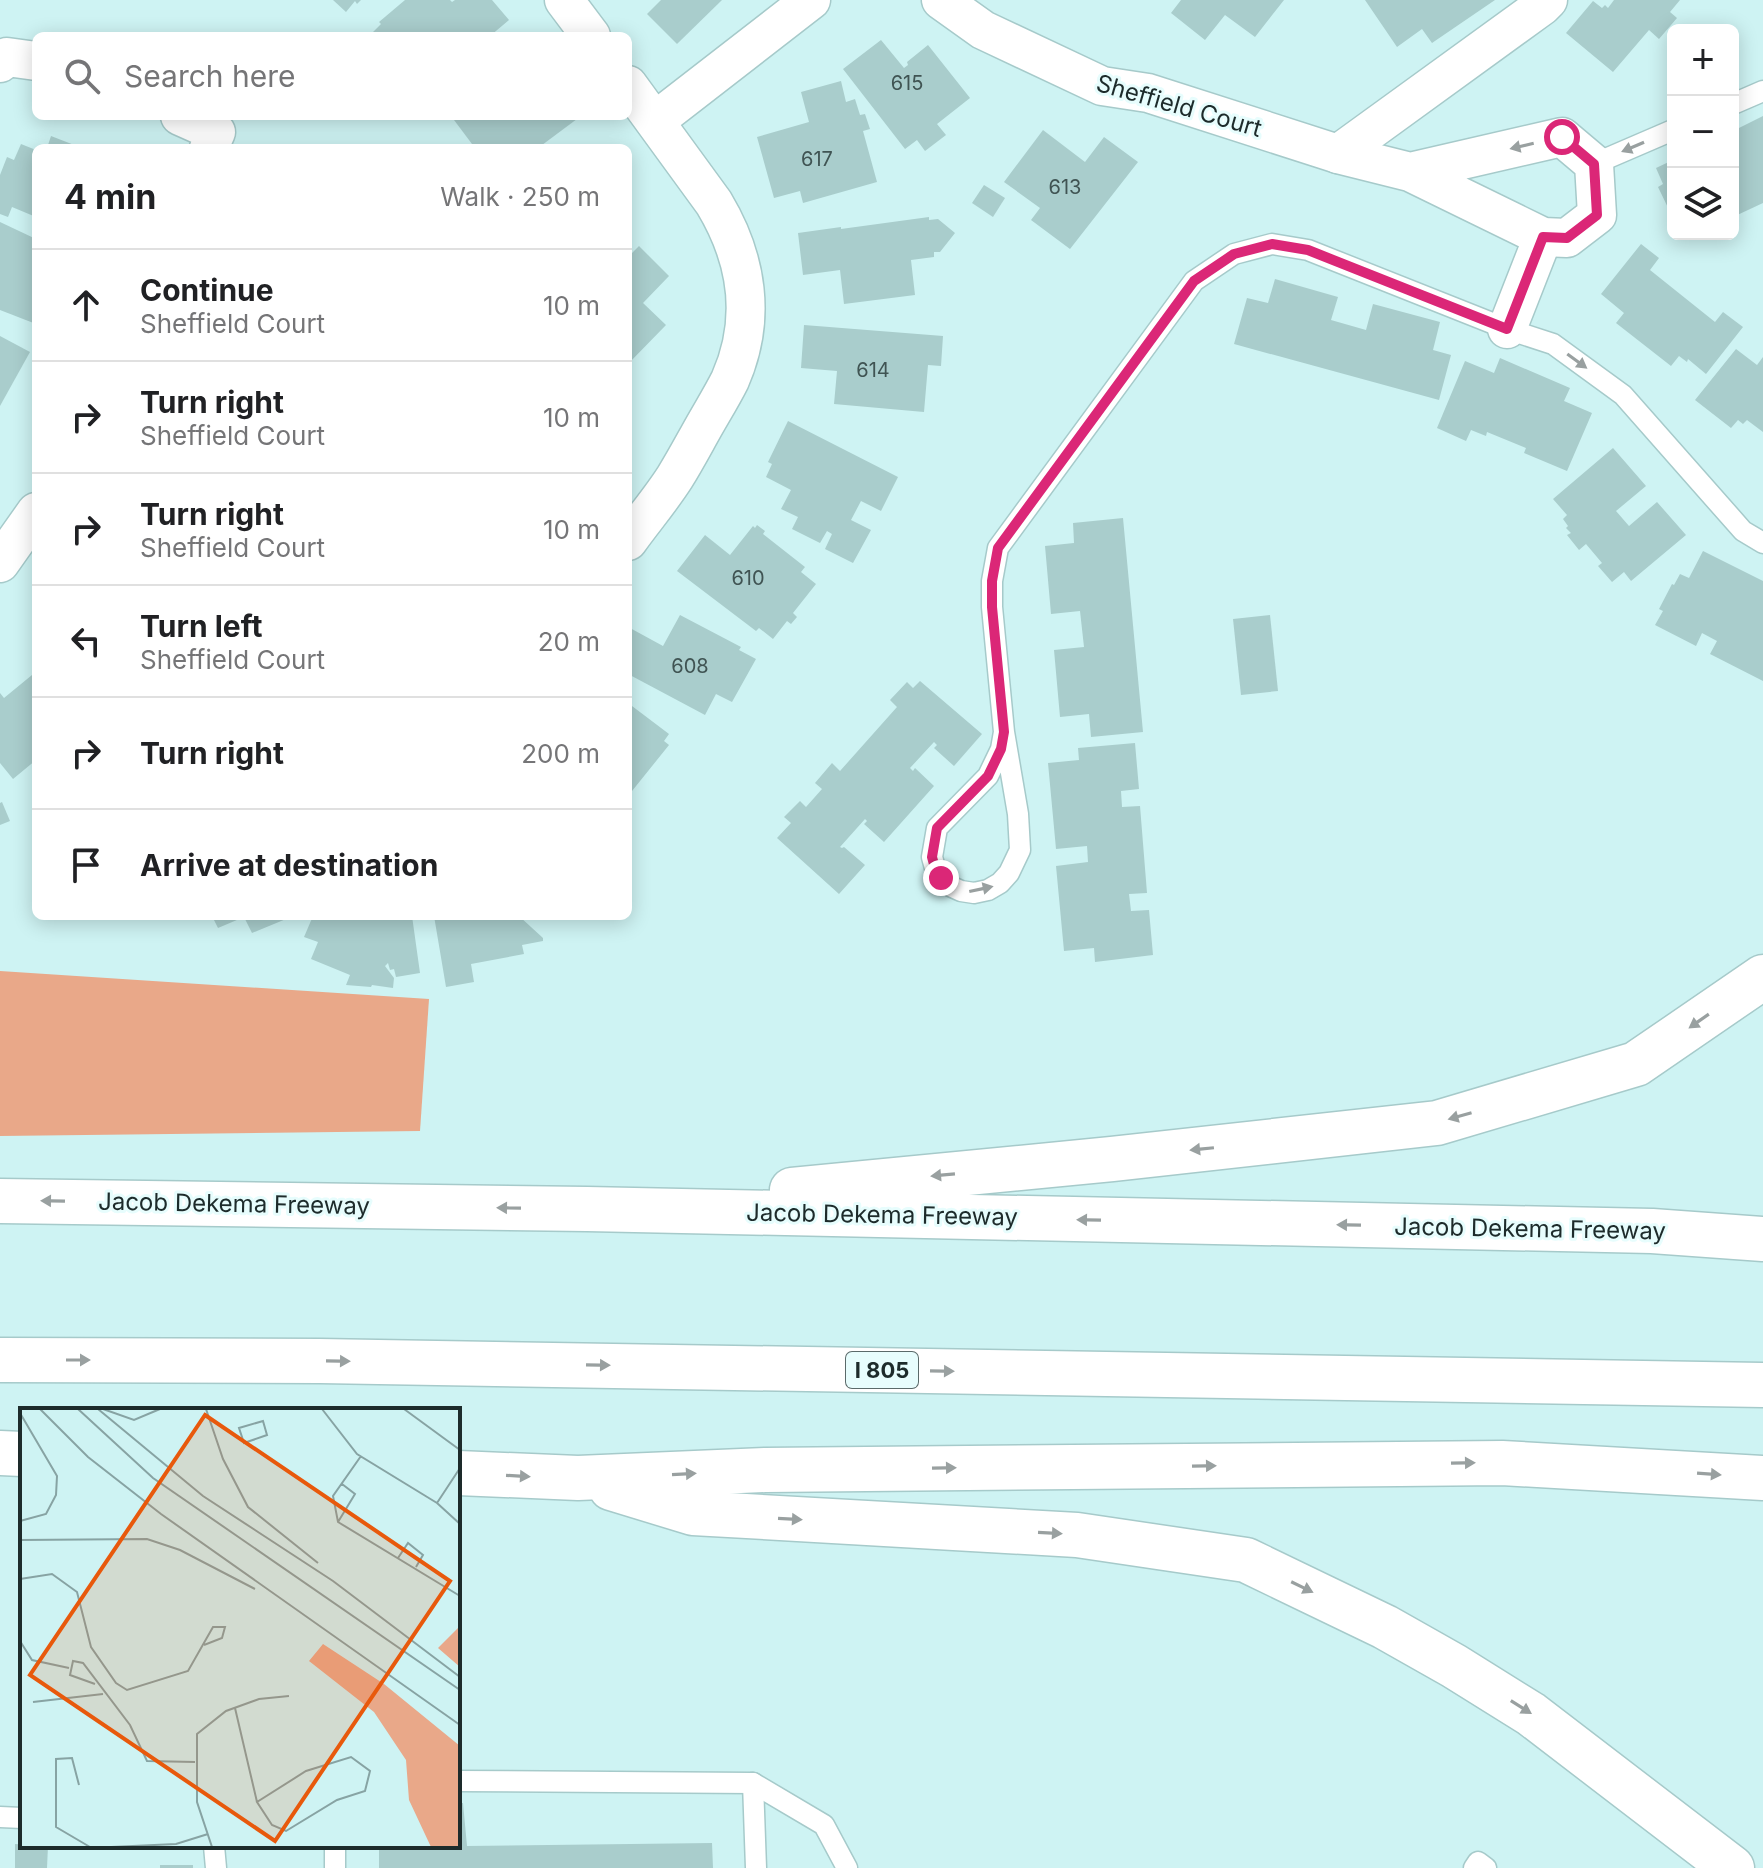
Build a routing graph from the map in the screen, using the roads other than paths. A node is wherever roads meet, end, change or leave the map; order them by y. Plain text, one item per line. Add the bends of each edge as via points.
1 (564, 0) edge
2 (811, 0) edge
3 (941, 0) edge
4 (1548, 0) edge
5 (588, 32) edge
6 (32, 60) edge
7 (0, 63) edge
8 (632, 90) edge
9 (1763, 91) edge
10 (1739, 101) edge
11 (186, 120) edge
12 (655, 121) junction
13 (1667, 133) edge
14 (222, 143) edge
15 (1338, 154) junction
16 (1594, 164) junction
17 (1410, 172) junction
18 (1543, 237) junction
19 (1507, 329) junction
20 (32, 518) edge
21 (632, 526) edge
22 (1763, 543) edge
23 (0, 563) edge
24 (1004, 732) junction
25 (1763, 977) edge
26 (0, 1201) edge
27 (587, 1209) junction
28 (1763, 1239) edge
29 (0, 1360) edge
30 (1763, 1385) edge
31 (0, 1453) edge
32 (20, 1454) edge
33 (460, 1473) edge
34 (578, 1478) junction
35 (1763, 1478) edge
36 (460, 1781) edge
37 (753, 1783) junction
38 (0, 1817) edge
39 (20, 1818) edge
40 (214, 1848) edge
41 (216, 1868) edge
42 (756, 1868) edge
43 (847, 1868) edge
44 (1474, 1868) edge
45 (1486, 1868) edge
46 (1732, 1868) edge

1 - 5 street
2 - 12 street
3 - 15 street, Sheffield Court via 983,30 1102,86 1148,93
4 - 15 street
6 - 7 street via 7,57
8 - 12 street
9 - 10 lane
11 - 14 street
12 - 21 street via 726,223 742,268 745,313 730,379 675,476
13 -> 16 lane
15 - 17 street, Sheffield Court
16 -> 17 street, Sheffield Court via 1562,137
16 - 18 street via 1597,215 1567,238
17 - 18 street, Sheffield Court
18 - 19 street
19 -> 22 lane via 1553,344 1623,395 1743,531
19 - 24 lane via 1308,250 1272,244 1234,254 1194,281 998,548 992,607
20 - 23 street
24 -> 24 lane via 988,776 937,828 935,868 961,891 974,893 1000,883 1020,850
25 -> 27 highway via 1636,1064 1437,1123
27 -> 26 highway, Jacob Dekema Freeway
28 -> 27 highway, Jacob Dekema Freeway via 1652,1231
29 -> 30 highway, I 805
31 - 32 highway
33 -> 34 highway
34 -> 35 highway via 765,1470 1502,1463
34 -> 46 highway via 693,1513 1077,1535 1246,1560 1385,1627 1531,1714
36 - 37 lane
37 - 42 lane
37 - 43 lane via 824,1825
38 - 39 lane
40 - 41 lane
44 - 45 lane via 1478,1862

